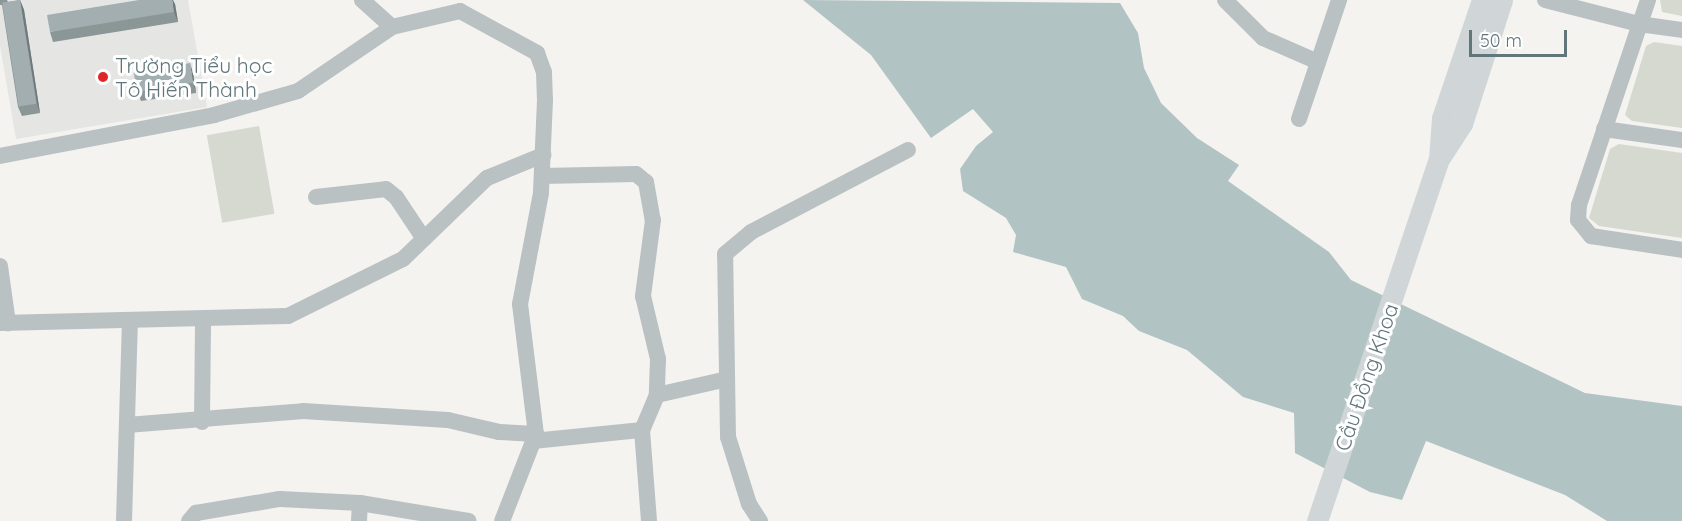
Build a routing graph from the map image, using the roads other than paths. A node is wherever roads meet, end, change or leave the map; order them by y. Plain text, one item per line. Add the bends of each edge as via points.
1 (362, 0) edge
2 (1226, 0) edge
3 (1339, 0) edge
4 (1482, 0) edge
5 (1502, 0) edge
6 (1545, 0) edge
7 (1648, 0) edge
8 (1639, 24) junction
9 (392, 27) junction
10 (1682, 30) edge
11 (1318, 62) junction
12 (1299, 119) dead end
13 (1604, 129) junction
14 (1682, 140) edge
15 (908, 150) dead end
16 (543, 155) junction
17 (0, 156) edge
18 (1439, 159) junction
19 (542, 176) junction
20 (316, 197) dead end
21 (424, 240) junction
22 (1682, 250) edge
23 (0, 266) edge
24 (203, 319) junction
25 (130, 321) junction
26 (4, 323) edge
27 (727, 379) junction
28 (657, 395) junction
29 (202, 422) junction
30 (127, 425) junction
31 (642, 430) junction
32 (534, 437) junction
33 (360, 503) junction
34 (444, 518) edge
35 (124, 521) edge
36 (189, 521) edge
37 (359, 521) edge
38 (469, 521) edge
39 (502, 521) edge
40 (649, 521) edge
41 (760, 521) edge
42 (1317, 521) edge

1 - 9 street
2 - 11 street via 1263,38
3 - 11 street
4 - 18 main road via 1442,118
5 - 18 main road via 1462,124
6 - 8 street
7 - 8 street
8 - 10 street
8 - 13 street
9 - 16 street via 460,11 537,53 544,72
9 - 17 street via 298,91 214,115
11 - 12 street
13 - 14 street
13 - 22 street via 1579,205 1580,227 1599,238
15 - 27 street via 750,232 725,254
16 - 19 street
16 - 21 street via 487,178
18 - 42 main road, Cầu Đồng Khoa
19 - 28 street via 636,174 644,178 653,220 643,296 657,349
19 - 32 street via 520,304
20 - 21 street via 386,189 396,197
21 - 24 street via 403,259 288,316
23 - 26 street
24 - 25 street
24 - 29 street
25 - 26 street
25 - 30 street
27 - 28 street
27 - 41 street via 728,437 749,504
28 - 31 street
29 - 30 street
29 - 32 street via 268,411 303,411 448,420
30 - 35 street
31 - 32 street
31 - 40 street
32 - 39 street
33 - 34 street
33 - 36 street via 251,501 196,513
33 - 37 street
34 - 38 street

